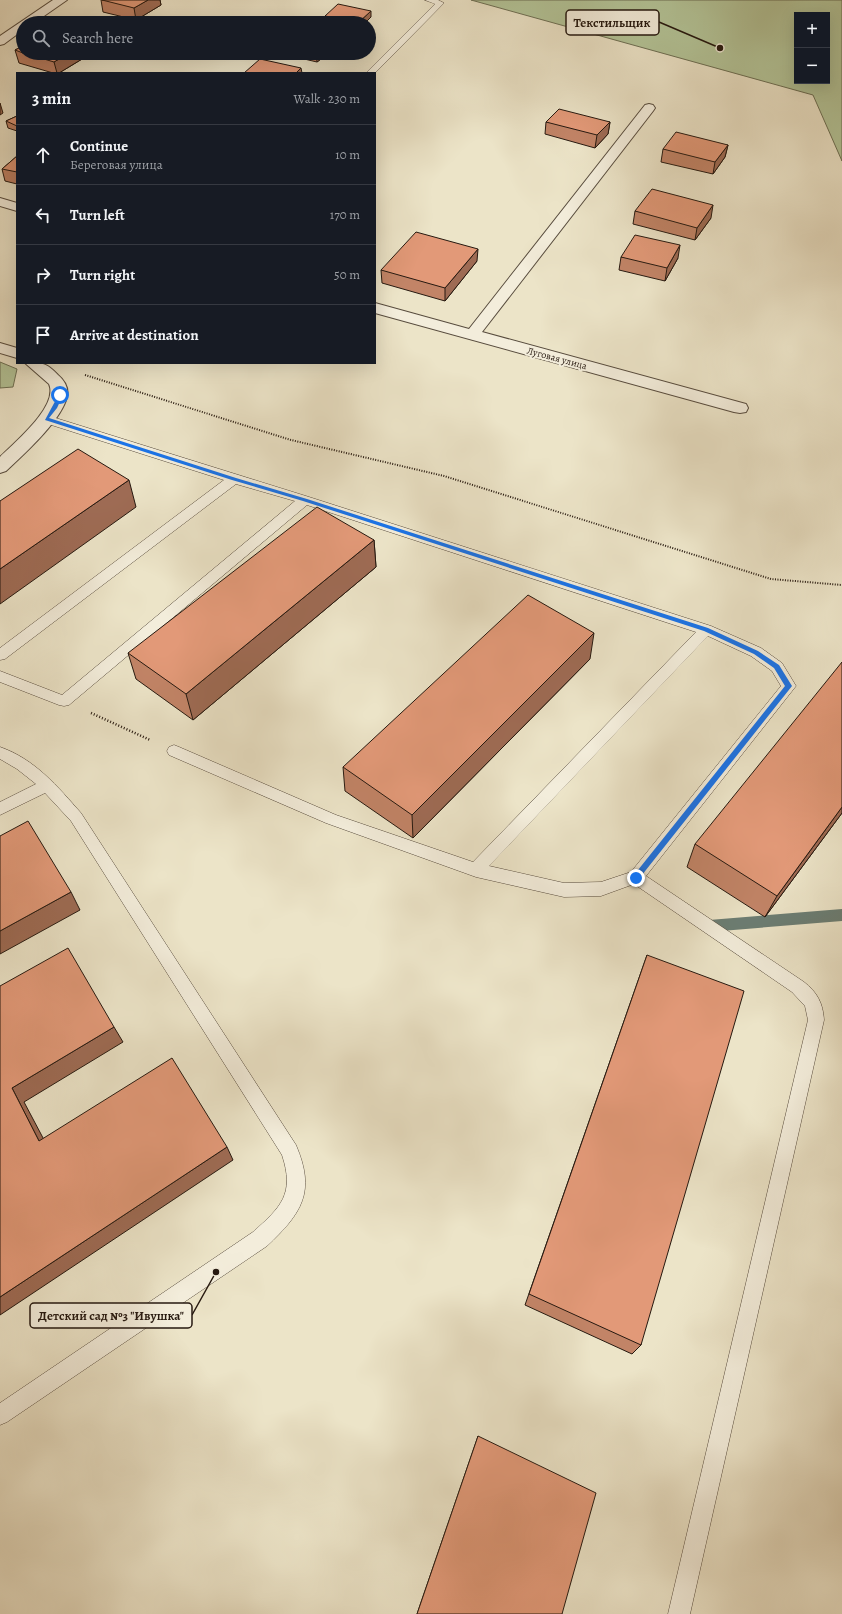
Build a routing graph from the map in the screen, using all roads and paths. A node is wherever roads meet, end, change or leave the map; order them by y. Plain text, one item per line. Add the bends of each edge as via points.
1 (61, 0) edge
2 (429, 0) edge
3 (37, 16) edge
4 (16, 30) edge
5 (0, 41) edge
6 (371, 72) edge
7 (650, 108) dead end
8 (0, 202) edge
9 (16, 207) edge
10 (376, 308) edge
11 (472, 335) junction
12 (0, 348) edge
13 (16, 353) edge
14 (34, 364) edge
15 (79, 373) dead end
16 (740, 408) dead end
17 (46, 419) junction
18 (0, 467) edge
19 (234, 479) junction
20 (305, 500) junction
21 (842, 585) edge
22 (706, 630) junction
23 (0, 655) edge
24 (0, 676) edge
25 (64, 701) junction
26 (174, 751) joint
27 (0, 753) edge
28 (47, 785) junction
29 (0, 809) edge
30 (476, 870) junction
31 (636, 878) junction
32 (0, 1416) edge
33 (679, 1614) edge

1 - 3 street
2 - 6 lane via 440,3
4 - 5 street
7 - 11 street
8 - 9 street
10 - 11 street, Луговая улица
11 - 16 street, Луговая улица
12 - 13 street
14 - 17 street via 59,387 60,395
15 - 21 path via 291,440 444,476 772,579
17 - 18 street
17 - 19 lane
19 - 20 lane
19 - 23 lane
20 - 22 lane
20 - 25 lane
22 - 30 lane
22 - 31 lane via 756,652 776,667 789,686
24 - 25 lane
25 - 26 path
26 - 30 lane via 331,819
27 - 28 lane via 28,768
28 - 29 lane
28 - 32 lane via 80,824 290,1151 297,1174 294,1201 279,1222 260,1239
30 - 31 lane via 564,890 601,889
31 - 33 lane via 798,987 815,1007 816,1020

